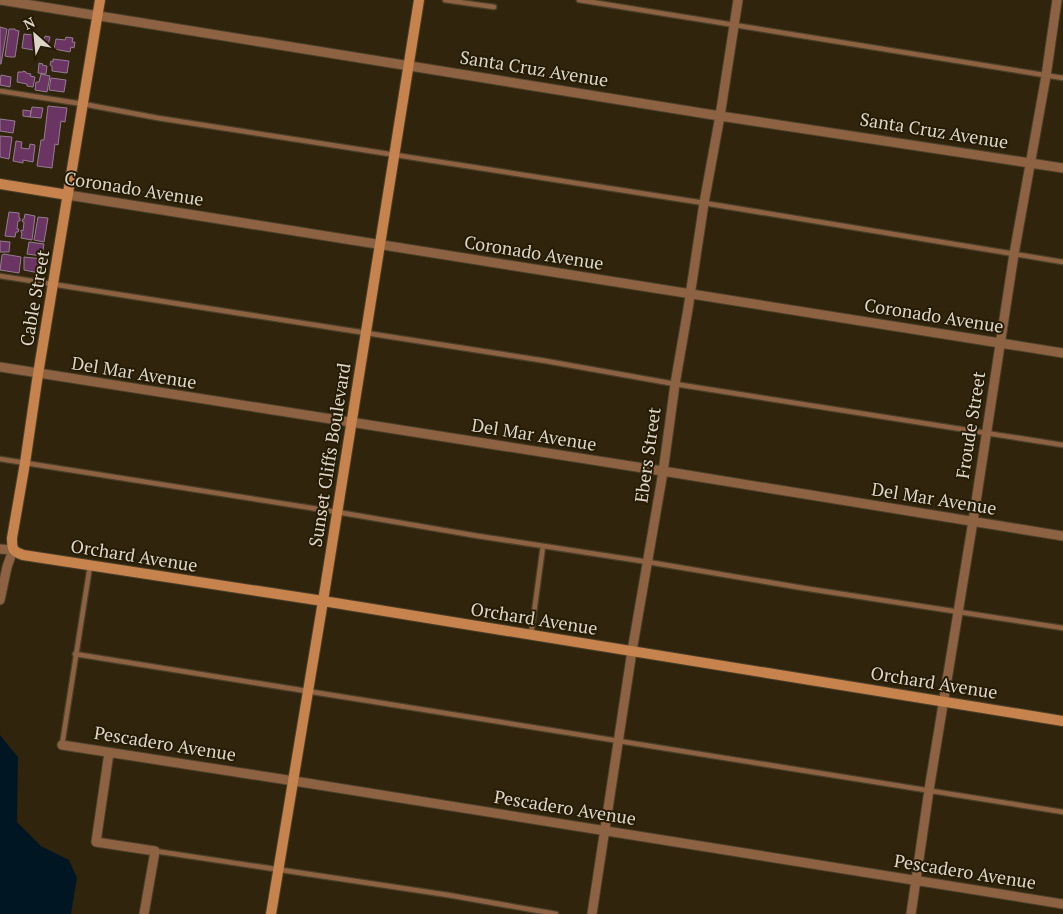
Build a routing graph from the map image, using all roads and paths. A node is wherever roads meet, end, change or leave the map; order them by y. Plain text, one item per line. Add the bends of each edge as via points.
1 (0, 0) edge
2 (100, 0) edge
3 (419, 0) edge
4 (445, 0) edge
5 (580, 0) edge
6 (738, 0) edge
7 (1057, 0) edge
8 (494, 7) dead end
9 (97, 15) junction
10 (734, 25) junction
11 (408, 66) junction
12 (1046, 76) junction
13 (1063, 78) edge
14 (0, 91) edge
15 (83, 104) junction
16 (720, 116) junction
17 (394, 154) junction
18 (1031, 162) junction
19 (1063, 168) edge
20 (0, 184) edge
21 (68, 195) junction
22 (704, 203) junction
23 (380, 245) junction
24 (1014, 254) junction
25 (1063, 262) edge
26 (0, 276) edge
27 (54, 285) junction
28 (690, 294) junction
29 (366, 334) junction
30 (1001, 343) junction
31 (1063, 353) edge
32 (0, 368) edge
33 (38, 374) junction
34 (675, 384) junction
35 (351, 424) junction
36 (986, 433) junction
37 (1063, 446) edge
38 (0, 459) edge
39 (25, 463) junction
40 (663, 472) junction
41 (337, 512) junction
42 (973, 521) junction
43 (1063, 536) edge
44 (543, 546) junction
45 (0, 549) edge
46 (13, 550) junction
47 (648, 562) junction
48 (90, 565) junction
49 (0, 600) edge
50 (323, 601) junction
51 (959, 611) junction
52 (1063, 628) edge
53 (531, 634) junction
54 (632, 651) junction
55 (75, 654) junction
56 (308, 692) junction
57 (944, 701) junction
58 (1063, 720) edge
59 (619, 742) junction
60 (62, 745) joint
61 (109, 753) junction
62 (294, 781) junction
63 (929, 790) junction
64 (1063, 812) edge
65 (604, 831) junction
66 (154, 851) junction
67 (278, 870) junction
68 (916, 880) junction
69 (1063, 904) edge
70 (144, 914) edge
71 (271, 914) edge
72 (556, 914) edge
73 (592, 914) edge
74 (911, 914) edge

1 - 9 street, Santa Cruz Avenue
2 - 9 street, Cable Street
3 - 11 street, Sunset Cliffs Boulevard
4 - 8 lane
5 - 10 lane
6 - 10 street, Ebers Street
7 - 12 street, Froude Street
9 - 11 street, Santa Cruz Avenue
9 - 15 street, Cable Street
10 - 12 lane
10 - 16 street, Ebers Street
11 - 16 street, Santa Cruz Avenue
11 - 17 street, Sunset Cliffs Boulevard
12 - 13 lane
12 - 18 street, Froude Street
14 - 15 lane
15 - 17 lane
15 - 21 street, Cable Street
16 - 18 street, Santa Cruz Avenue
16 - 22 street, Ebers Street
17 - 22 lane
17 - 23 street, Sunset Cliffs Boulevard
18 - 19 street, Santa Cruz Avenue
18 - 24 street, Froude Street
20 - 21 street, Coronado Avenue
21 - 23 street, Coronado Avenue
21 - 27 street, Cable Street
22 - 24 lane
22 - 28 street, Ebers Street
23 - 28 street, Coronado Avenue
23 - 29 street, Sunset Cliffs Boulevard
24 - 25 lane
24 - 30 street, Froude Street
26 - 27 lane
27 - 29 lane
27 - 33 street, Cable Street
28 - 30 street, Coronado Avenue
28 - 34 street, Ebers Street
29 - 34 lane
29 - 35 street, Sunset Cliffs Boulevard
30 - 31 street, Coronado Avenue
30 - 36 street, Froude Street
32 - 33 street, Del Mar Avenue
33 - 35 street, Del Mar Avenue
33 - 39 street, Cable Street
34 - 36 lane
34 - 40 street, Ebers Street
35 - 40 street, Del Mar Avenue
35 - 41 street, Sunset Cliffs Boulevard
36 - 37 lane
36 - 42 street, Froude Street
38 - 39 lane
39 - 41 lane
39 - 46 street, Cable Street via 12,538
40 - 42 street, Del Mar Avenue
40 - 47 street, Ebers Street
41 - 44 lane
41 - 50 street, Sunset Cliffs Boulevard
42 - 43 street, Del Mar Avenue
42 - 51 street, Froude Street
44 - 47 lane
44 - 53 lane
45 - 46 street, Orchard Avenue
46 - 48 street, Orchard Avenue via 23,555
46 - 49 street, Cable Street
47 - 51 lane
47 - 54 street, Ebers Street
48 - 50 street, Orchard Avenue
48 - 55 lane
50 - 53 street, Orchard Avenue
50 - 56 street, Sunset Cliffs Boulevard
51 - 52 lane
51 - 57 street, Froude Street
53 - 54 street, Orchard Avenue
54 - 57 street, Orchard Avenue
54 - 59 street, Ebers Street
55 - 56 lane
55 - 60 lane
56 - 59 lane
56 - 62 street, Sunset Cliffs Boulevard
57 - 58 street, Orchard Avenue
57 - 63 street, Froude Street
59 - 63 lane
59 - 65 street, Ebers Street
60 - 61 street, Pescadero Avenue
61 - 62 street, Pescadero Avenue
61 - 66 street via 96,842
62 - 65 street, Pescadero Avenue
62 - 67 street, Sunset Cliffs Boulevard
63 - 64 lane
63 - 68 street, Froude Street
65 - 68 street, Pescadero Avenue
65 - 73 street, Ebers Street
66 - 67 lane
66 - 70 street
67 - 71 street, Sunset Cliffs Boulevard
67 - 72 lane
68 - 69 street, Pescadero Avenue
68 - 74 street, Froude Street

